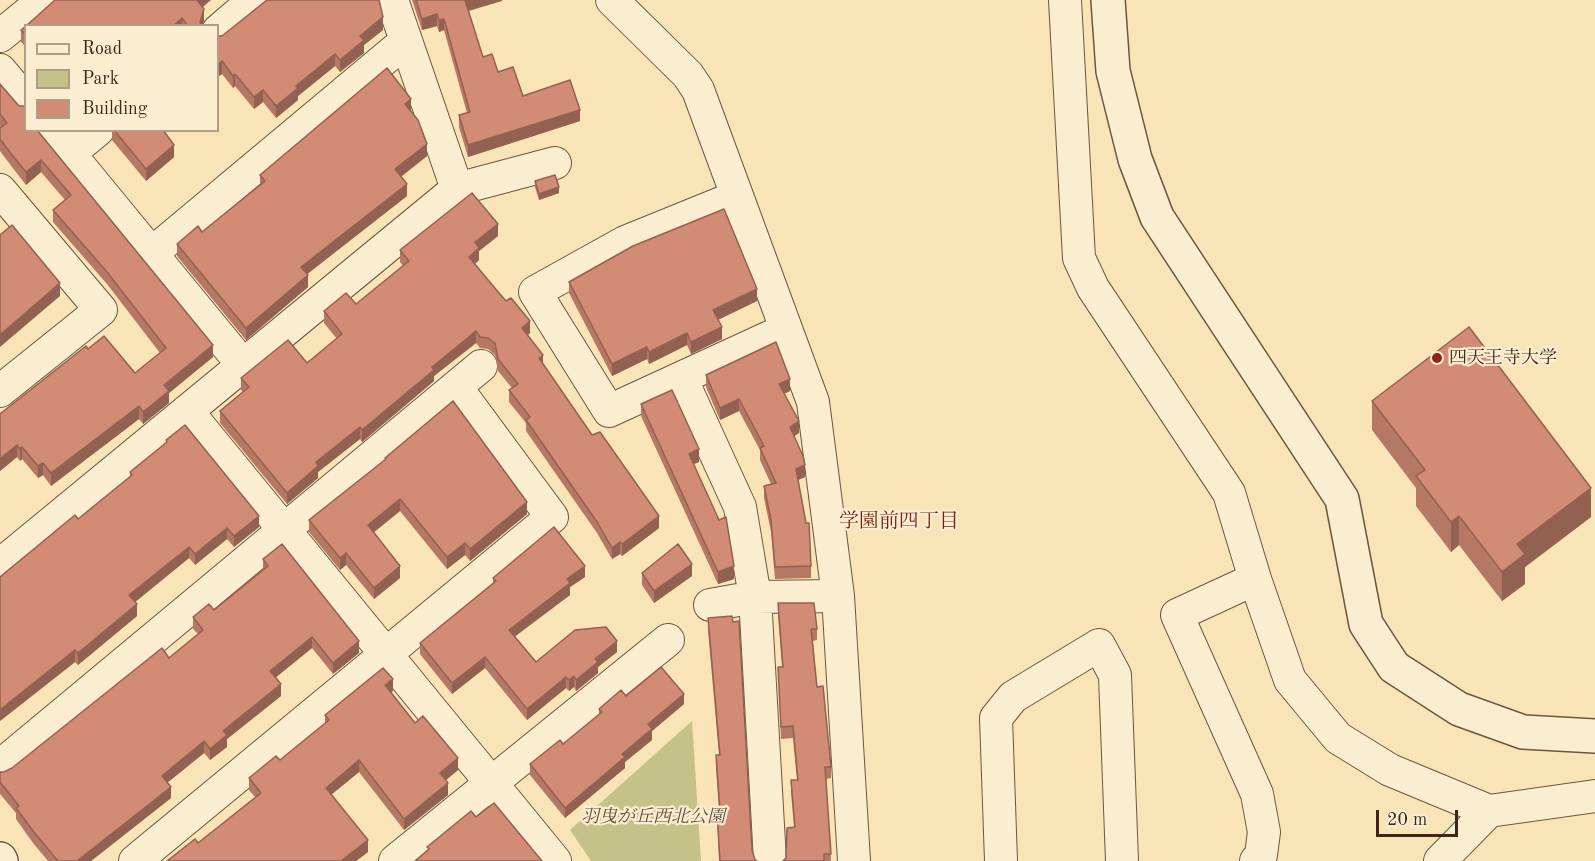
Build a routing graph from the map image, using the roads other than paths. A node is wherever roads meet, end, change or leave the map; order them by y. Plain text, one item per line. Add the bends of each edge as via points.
1 (44, 0) edge
2 (254, 0) edge
3 (392, 0) edge
4 (612, 0) edge
5 (1065, 0) edge
6 (1108, 0) edge
7 (219, 30) edge
8 (0, 36) edge
9 (406, 41) junction
10 (0, 70) edge
11 (24, 99) edge
12 (52, 132) edge
13 (96, 132) edge
14 (69, 154) junction
15 (555, 163) dead end
16 (457, 189) junction
17 (736, 197) junction
18 (3, 201) edge
19 (151, 254) junction
20 (785, 330) junction
21 (243, 366) junction
22 (481, 366) dead end
23 (681, 378) junction
24 (456, 387) junction
25 (0, 391) edge
26 (187, 411) junction
27 (284, 530) junction
28 (0, 565) edge
29 (1255, 579) junction
30 (838, 596) junction
31 (755, 597) junction
32 (710, 605) dead end
33 (668, 640) dead end
34 (386, 653) junction
35 (1595, 735) edge
36 (0, 766) edge
37 (491, 783) junction
38 (1595, 796) edge
39 (1489, 811) junction
40 (135, 861) edge
41 (395, 861) edge
42 (555, 861) edge
43 (770, 861) edge
44 (854, 861) edge
45 (1001, 861) edge
46 (1122, 861) edge
47 (1256, 861) edge
48 (1440, 861) edge

1 - 8 street
2 - 7 street
3 - 9 street
4 - 17 street via 688,75 698,90
5 - 29 street via 1079,258 1093,288 1229,493
6 - 35 street via 1113,71 1135,159 1158,217 1342,499 1366,624 1394,667 1459,708 1523,732
9 - 16 street
9 - 19 street
10 - 11 street
12 - 14 street
13 - 14 street
14 - 19 street
15 - 16 street
16 - 21 street
17 - 20 street
17 - 23 street via 625,242 535,292 609,411
18 - 25 street via 101,310
19 - 21 street
20 - 23 street
20 - 30 street via 813,402
21 - 26 street
22 - 24 street
23 - 31 street via 740,507
24 - 27 street
24 - 34 street via 552,517
26 - 27 street
26 - 28 street
27 - 34 street
27 - 36 street
29 - 39 street via 1290,680 1338,738 1390,770
29 - 47 street via 1177,615 1257,794 1264,832 1261,855
30 - 31 street
30 - 44 street
31 - 32 street
31 - 43 street
33 - 37 street
34 - 37 street
34 - 40 street
37 - 41 street
37 - 42 street
38 - 39 street
39 - 48 street
45 - 46 street via 996,718 1013,697 1099,645 1115,675

